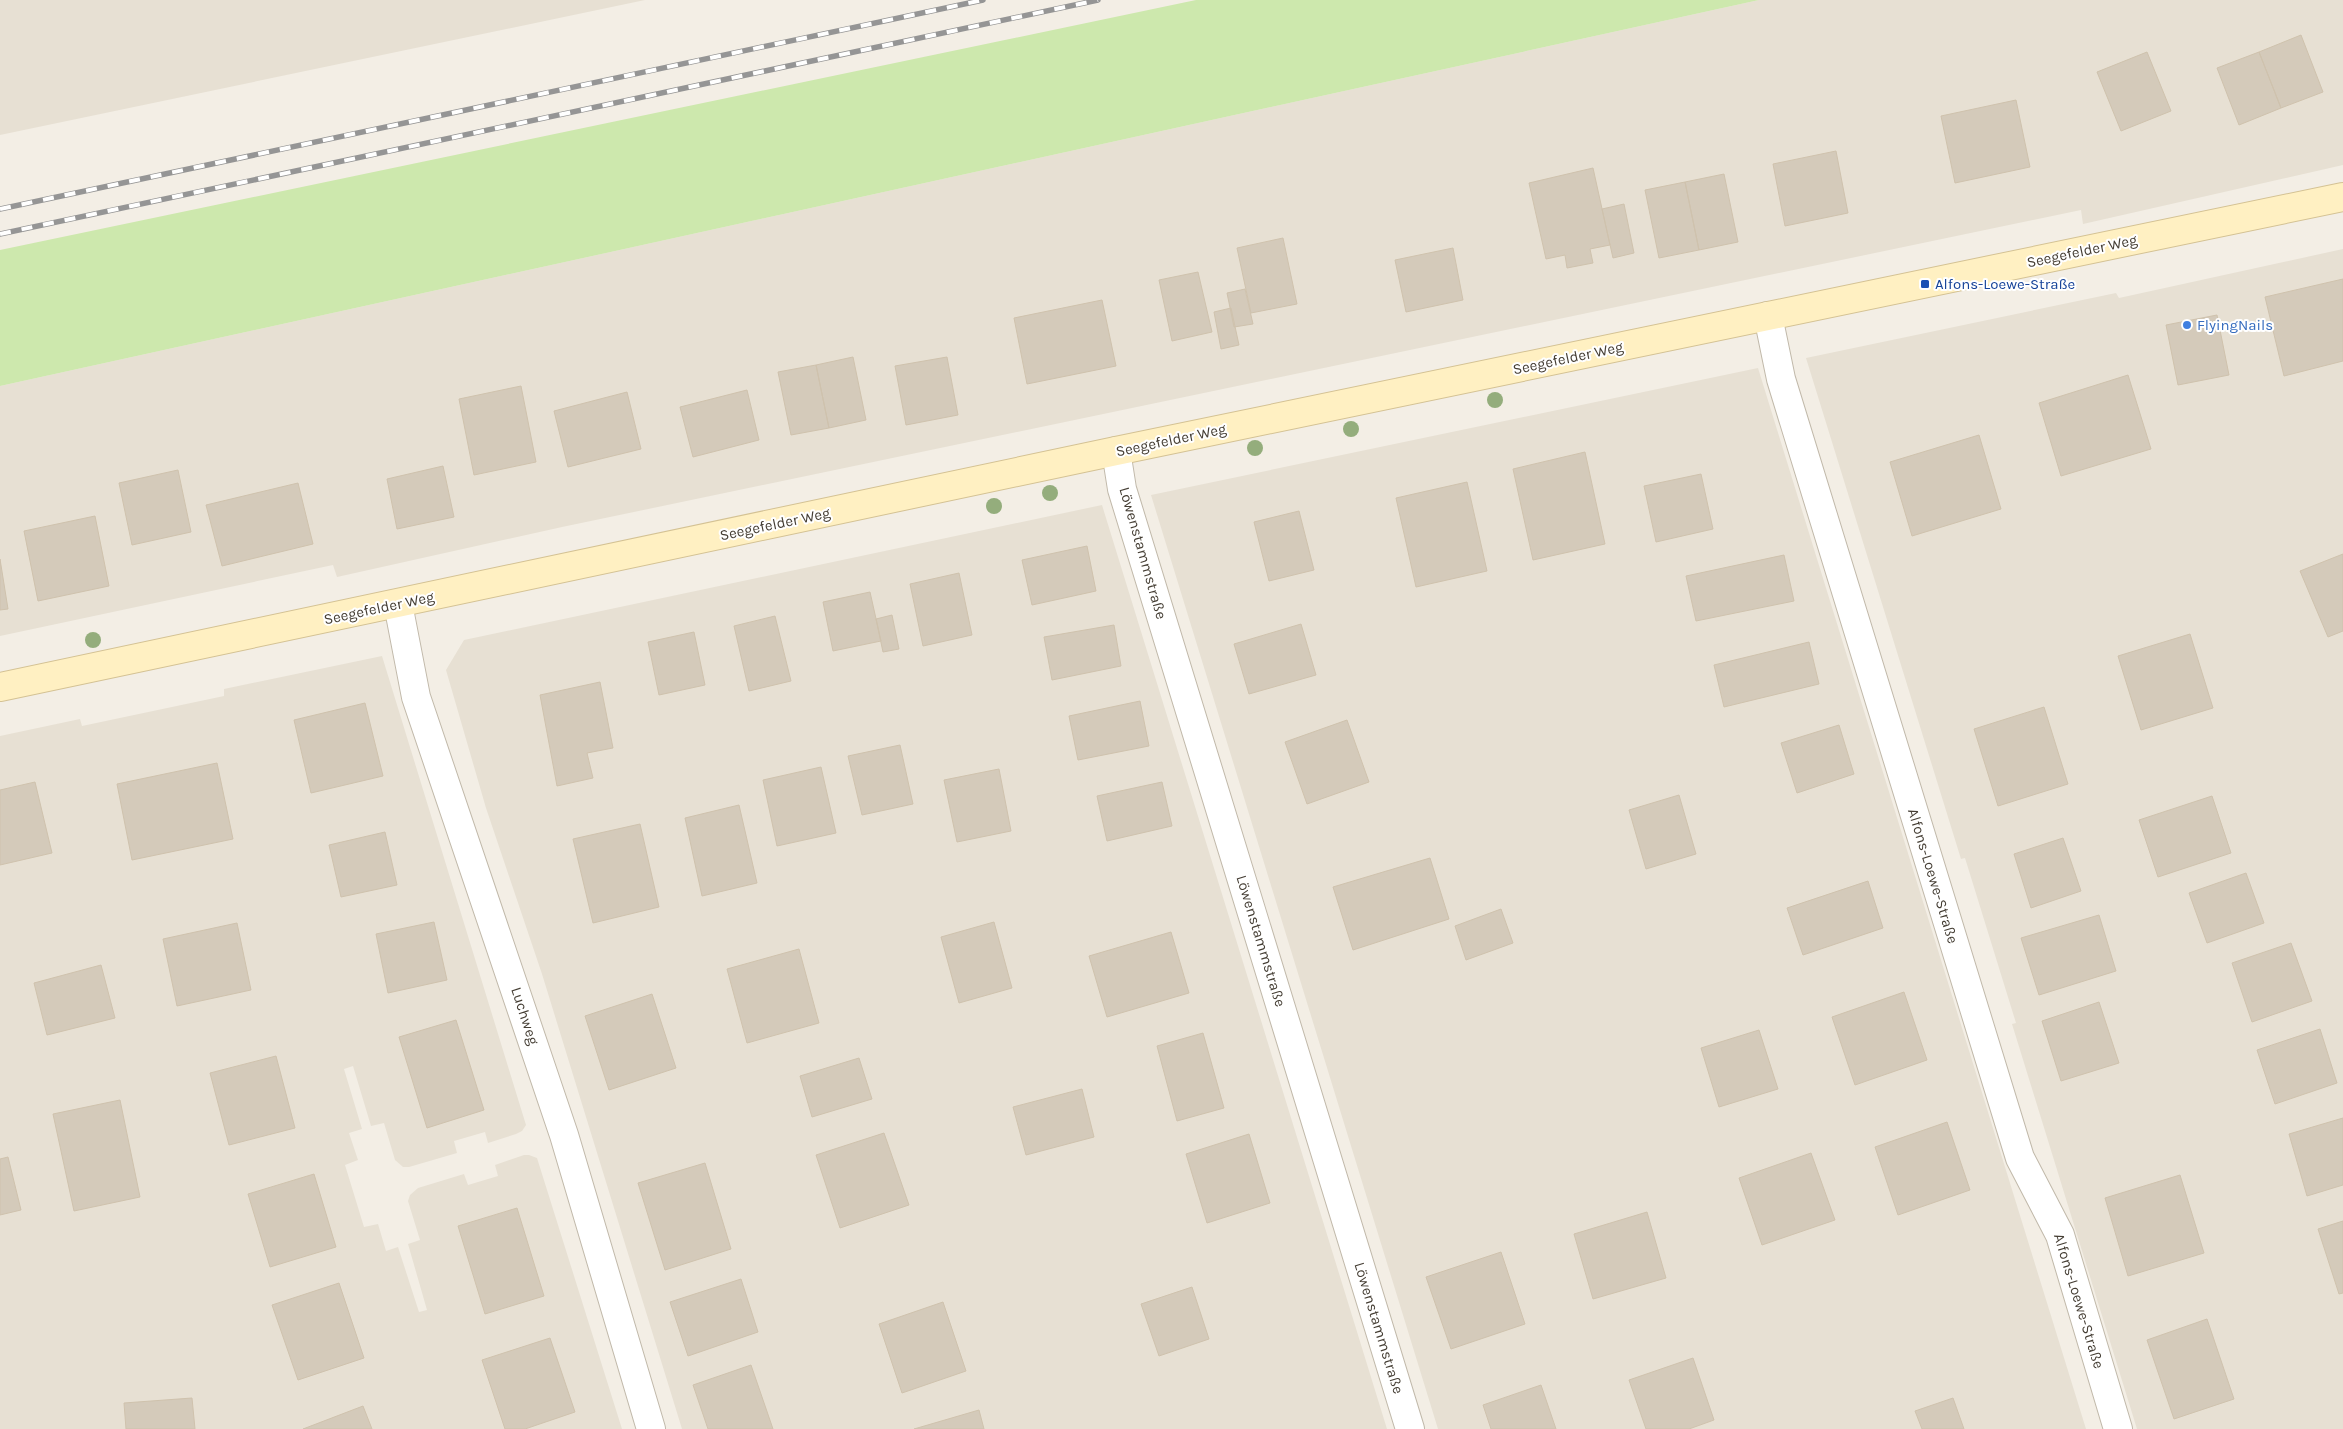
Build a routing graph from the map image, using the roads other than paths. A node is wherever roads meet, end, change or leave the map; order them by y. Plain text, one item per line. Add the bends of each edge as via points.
1 (2343, 196) edge
2 (1768, 316) junction
3 (1116, 451) junction
4 (398, 604) junction
5 (0, 687) edge
6 (651, 1429) edge
7 (1410, 1429) edge
8 (2118, 1429) edge

1 - 2 street, Seegefelder Weg
2 - 3 street, Seegefelder Weg
2 - 8 street, Alfons-Loewe-Straße via 1781,379 2020,1158 2060,1235
3 - 4 street, Seegefelder Weg
3 - 7 street, Löwenstammstraße via 1122,489
4 - 5 street, Seegefelder Weg
4 - 6 street, Luchweg via 416,697 564,1135

